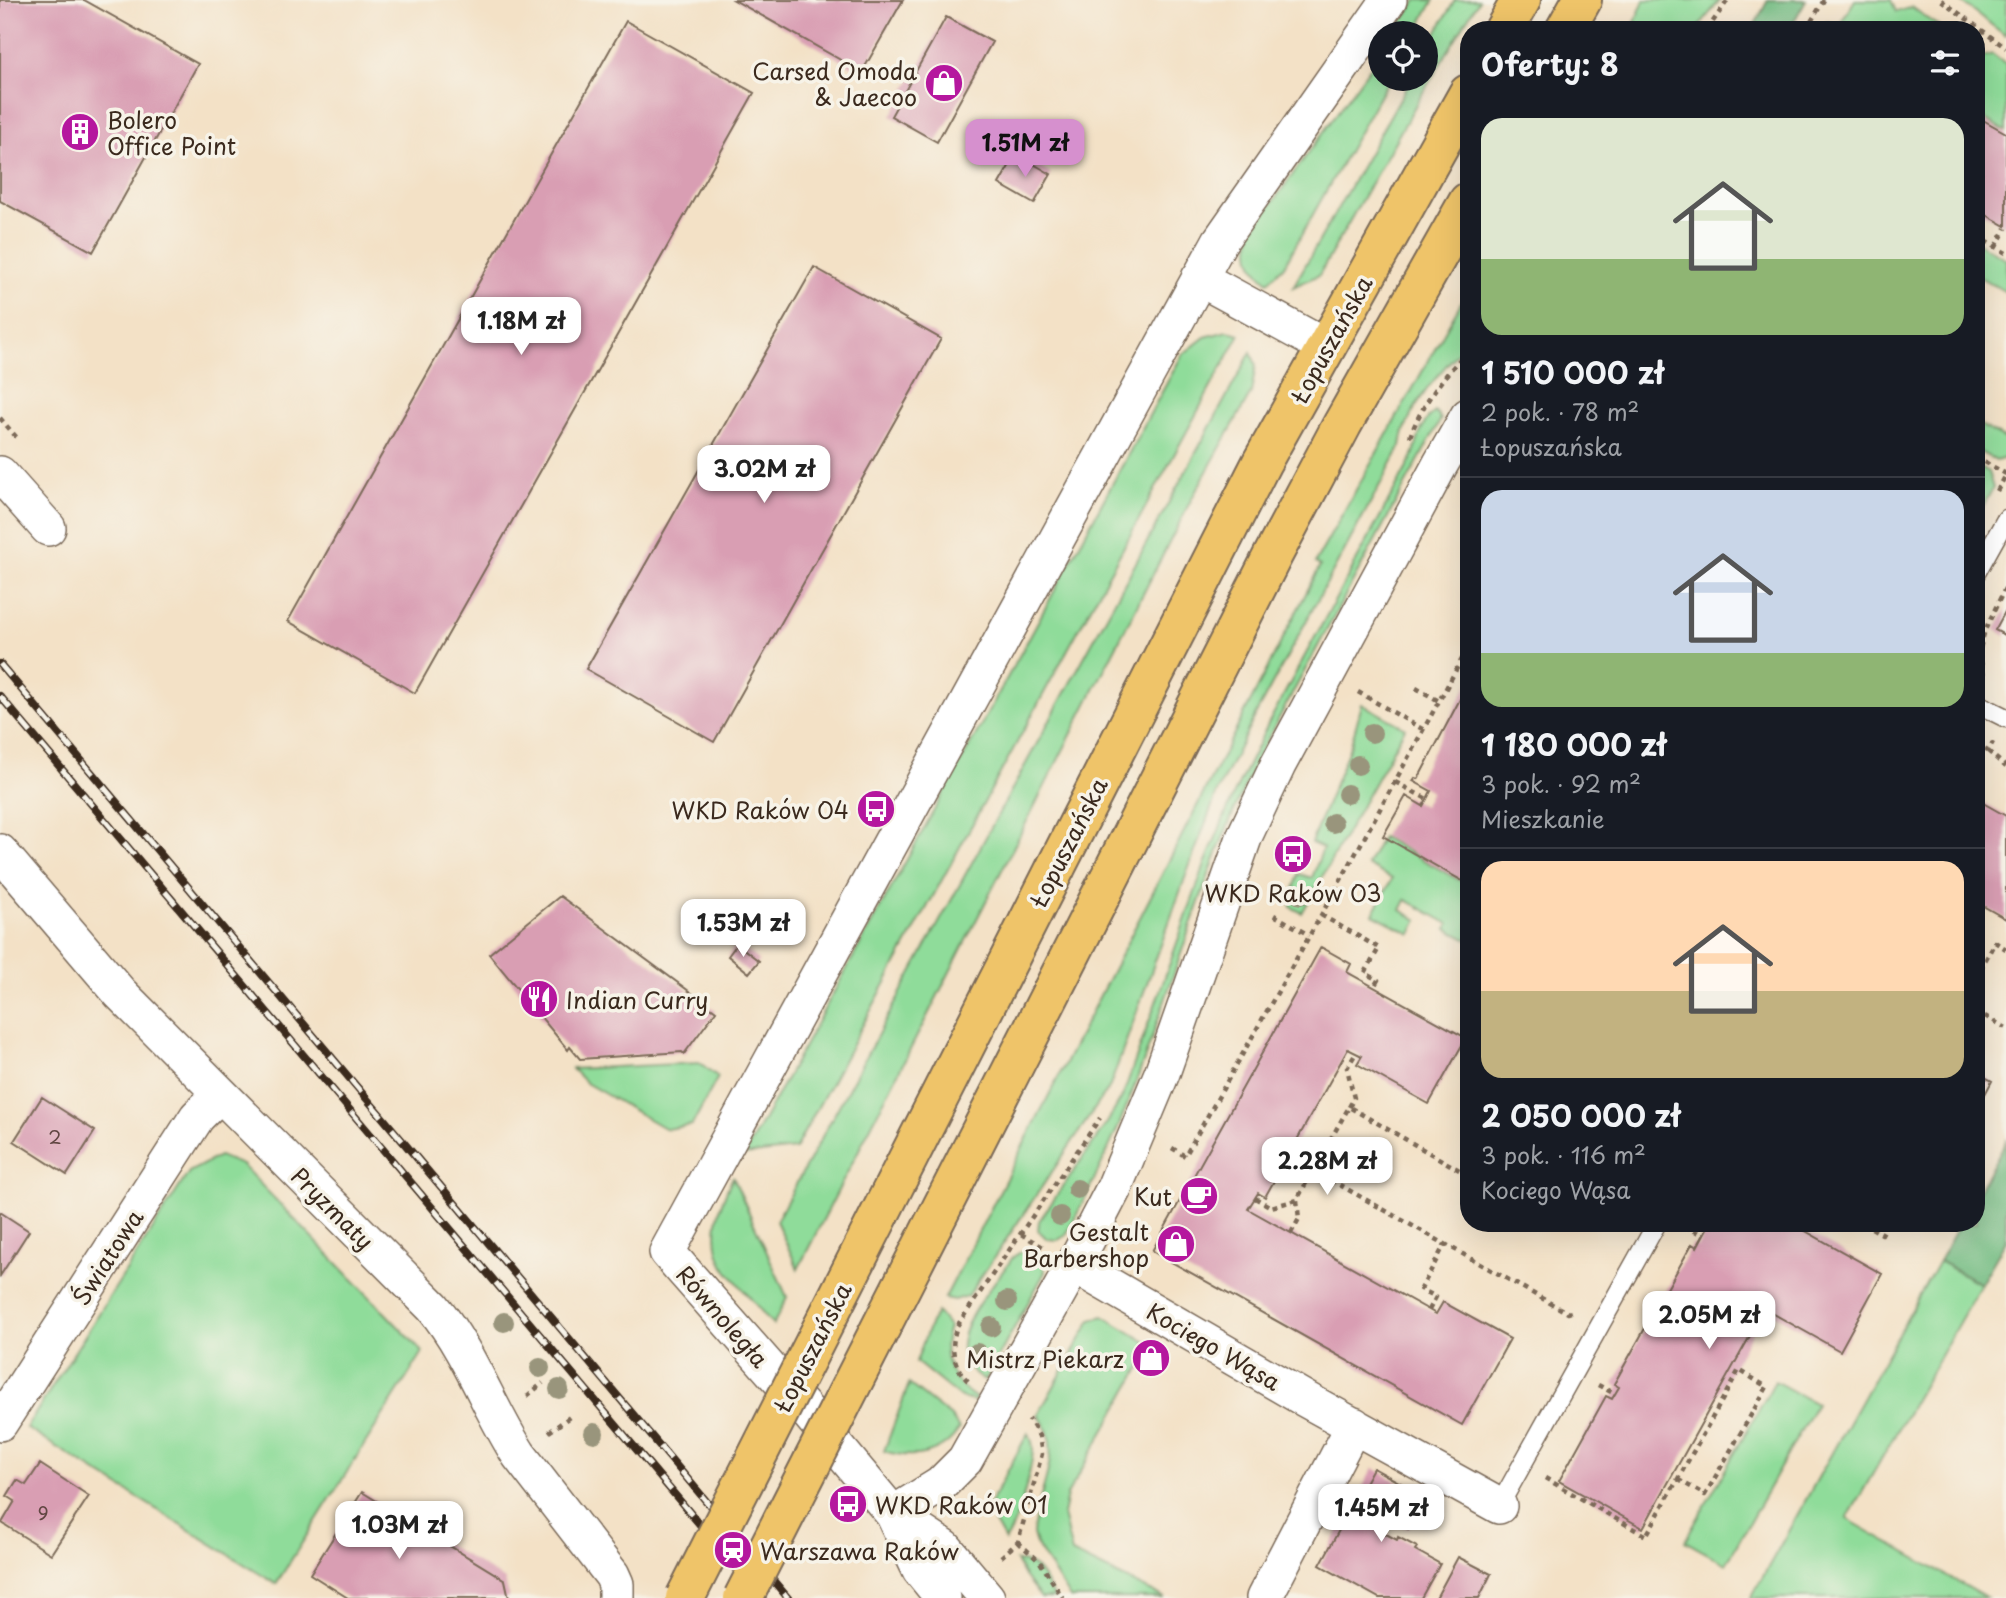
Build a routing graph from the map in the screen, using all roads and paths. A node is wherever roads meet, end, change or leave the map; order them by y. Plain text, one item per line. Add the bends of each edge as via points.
1 (1389, 0) edge
2 (1521, 0) edge
3 (1582, 0) edge
4 (1728, 0) edge
5 (1824, 0) edge
6 (1941, 0) edge
7 (1509, 21) edge
8 (1570, 21) edge
9 (1713, 21) edge
10 (1811, 21) edge
11 (1969, 21) edge
12 (1985, 32) edge
13 (2006, 48) edge
14 (1460, 108) edge
15 (1460, 216) edge
16 (2006, 228) edge
17 (1985, 241) edge
18 (1996, 247) junction
19 (2006, 253) edge
20 (1199, 278) junction
21 (1326, 347) junction
22 (1460, 432) edge
23 (1985, 462) edge
24 (0, 474) edge
25 (2006, 474) edge
26 (2006, 519) edge
27 (48, 528) dead end
28 (1985, 557) edge
29 (2006, 586) edge
30 (1985, 630) edge
31 (1460, 663) edge
32 (1416, 688) dead end
33 (1357, 692) dead end
34 (1439, 701) junction
35 (1985, 708) edge
36 (2006, 718) edge
37 (1424, 730) junction
38 (1988, 751) dead end
39 (2006, 767) edge
40 (1395, 782) junction
41 (1427, 799) dead end
42 (0, 852) edge
43 (1274, 915) dead end
44 (1321, 915) junction
45 (1309, 935) junction
46 (2006, 949) edge
47 (1985, 961) edge
48 (1374, 987) dead end
49 (1985, 1016) edge
50 (2006, 1028) edge
51 (1356, 1053) dead end
52 (219, 1095) junction
53 (1349, 1107) junction
54 (1171, 1148) dead end
55 (1460, 1169) edge
56 (1313, 1171) junction
57 (1255, 1198) dead end
58 (1297, 1200) junction
59 (1652, 1232) edge
60 (1697, 1232) edge
61 (1291, 1233) dead end
62 (1703, 1235) dead end
63 (1445, 1244) junction
64 (1074, 1265) junction
65 (1429, 1310) dead end
66 (1579, 1310) dead end
67 (542, 1383) dead end
68 (1594, 1383) dead end
69 (533, 1391) dead end
70 (1615, 1394) dead end
71 (1022, 1413) dead end
72 (571, 1416) dead end
73 (0, 1423) edge
74 (560, 1424) dead end
75 (1354, 1425) junction
76 (1548, 1465) dead end
77 (1677, 1479) junction
78 (1499, 1506) joint
79 (894, 1514) junction
80 (1018, 1542) junction
81 (993, 1564) dead end
82 (616, 1598) edge
83 (685, 1598) edge
84 (743, 1598) edge
85 (943, 1598) edge
86 (987, 1598) edge
87 (1063, 1598) edge
88 (1264, 1598) edge

1 - 20 street via 1241,208
2 - 7 main road
3 - 8 main road
4 - 9 path
5 - 10 path
6 - 11 path
12 - 13 path
14 - 21 main road, Łopuszańska
15 - 84 main road, bridge via 1273,555
16 - 18 path
17 - 18 path
18 - 19 path
20 - 21 street
20 - 79 street, Równoległa via 667,1252
21 - 83 main road, Łopuszańska, bridge via 1247,491
22 - 64 street via 1256,812 1134,1145
23 - 25 path
24 - 27 street
26 - 28 lane
29 - 30 path
31 - 34 path
32 - 34 path
33 - 37 path
34 - 37 path
35 - 36 lane
37 - 40 path
38 - 39 path
40 - 41 path
40 - 44 path
42 - 52 street, Pryzmaty via 120,993
43 - 45 path
44 - 45 path
44 - 48 path via 1379,948 1365,973 1378,980
45 - 54 path via 1185,1156
46 - 47 path via 1995,942
49 - 50 path
51 - 53 path via 1347,1068 1354,1098
52 - 73 street, Światowa via 197,1117
52 - 82 street, Pryzmaty via 448,1326 506,1434 612,1575
53 - 55 path
53 - 56 path
56 - 58 path
56 - 63 path
57 - 58 path via 1271,1207
58 - 61 path via 1299,1219
59 - 78 lane
60 - 62 path
63 - 65 path via 1421,1289 1436,1297
63 - 66 path via 1568,1313
64 - 75 street, Kociego Wąsa
64 - 79 street via 965,1460 940,1485
67 - 69 path
68 - 70 path
71 - 80 path via 1037,1430 1042,1454
72 - 74 path
75 - 78 street, Kociego Wąsa
75 - 88 street
76 - 77 path via 1542,1477 1646,1536
77 - 77 path via 1739,1370 1767,1387 1705,1496
79 - 85 street via 920,1570
79 - 86 street via 945,1548
80 - 81 path
80 - 87 path via 1040,1562

